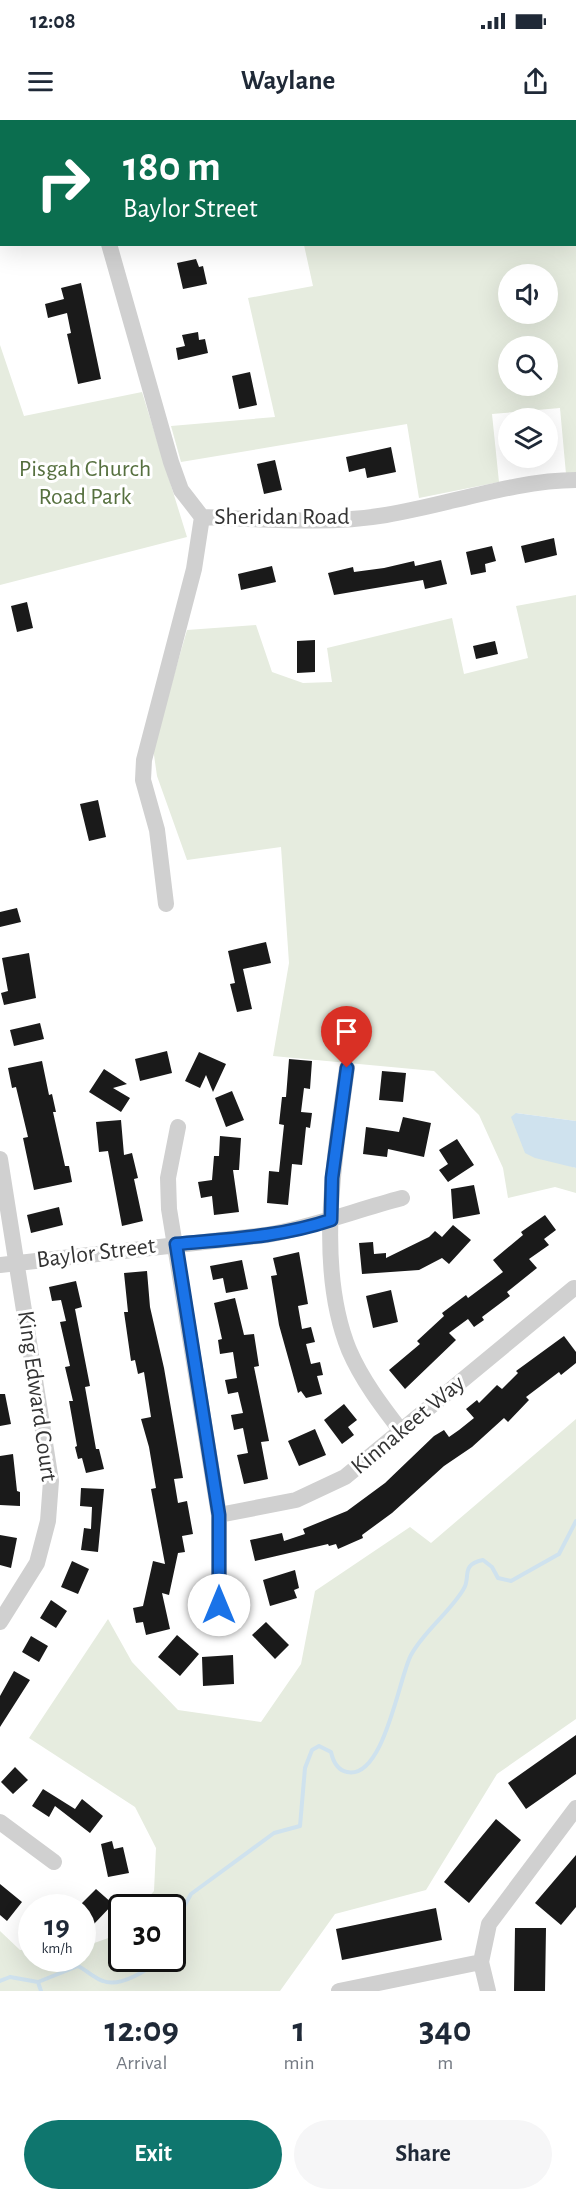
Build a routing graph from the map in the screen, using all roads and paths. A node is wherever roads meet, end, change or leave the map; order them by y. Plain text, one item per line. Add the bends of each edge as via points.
1 (111, 246) edge
2 (576, 480) edge
3 (202, 517) junction
4 (166, 904) dead end
5 (347, 1068) dead end
6 (178, 1127) dead end
7 (0, 1159) edge
8 (402, 1198) dead end
9 (331, 1220) junction
10 (176, 1244) junction
11 (18, 1263) junction
12 (0, 1264) edge
13 (574, 1288) dead end
14 (400, 1431) junction
15 (219, 1515) junction
16 (219, 1605) dead end
17 (0, 1622) edge
18 (576, 1808) edge
19 (0, 1822) edge
20 (570, 1828) edge
21 (54, 1862) dead end
22 (480, 1962) junction
23 (339, 1991) edge
24 (488, 1991) edge

1 - 3 street, Sheridan Road via 171,462 181,490
2 - 3 street, Sheridan Road via 527,485 383,516 316,520
3 - 4 street via 194,569 144,760 143,780 157,830
5 - 9 street via 332,1178
6 - 10 street via 168,1178
7 - 11 street, King Edward Court
8 - 9 street, Baylor Street
9 - 10 street, Baylor Street via 266,1235
9 - 14 street via 340,1324 361,1375
10 - 11 street, Baylor Street
10 - 15 street
11 - 12 street, Baylor Street
11 - 17 street, King Edward Court via 51,1481 48,1521 36,1563
13 - 14 street, Kinnakeet Way
14 - 15 street, Kinnakeet Way via 345,1477 321,1491 296,1500
15 - 16 street
18 - 20 street
19 - 21 street
20 - 22 street via 495,1912 484,1937
22 - 23 street
22 - 24 street

